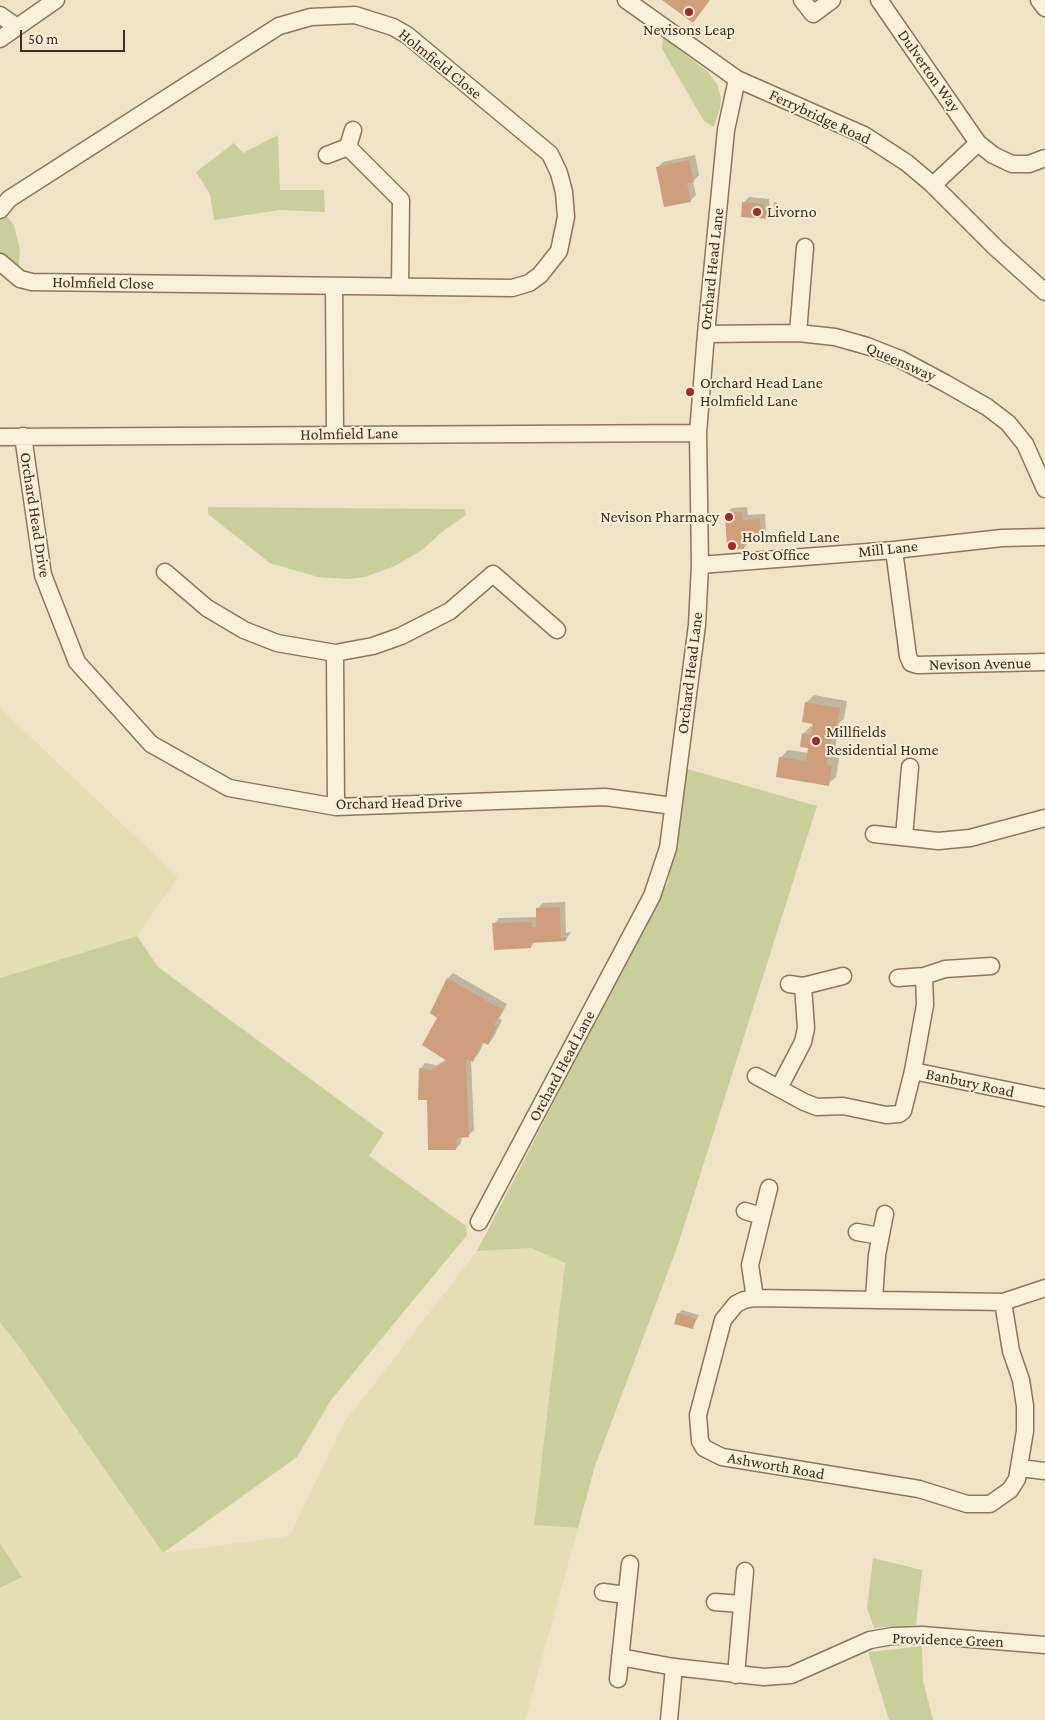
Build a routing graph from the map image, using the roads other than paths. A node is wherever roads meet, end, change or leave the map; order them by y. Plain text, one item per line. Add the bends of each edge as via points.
1 (56, 0) edge
2 (626, 0) edge
3 (802, 0) edge
4 (832, 0) edge
5 (879, 0) edge
6 (1039, 0) edge
7 (1045, 8) edge
8 (0, 15) edge
9 (17, 27) junction
10 (0, 39) edge
11 (737, 79) junction
12 (353, 130) dead end
13 (978, 143) junction
14 (348, 147) junction
15 (327, 155) dead end
16 (1045, 158) edge
17 (933, 185) junction
18 (0, 210) edge
19 (805, 247) dead end
20 (0, 262) edge
21 (334, 286) junction
22 (400, 287) junction
23 (1045, 292) edge
24 (798, 333) junction
25 (706, 334) junction
26 (335, 433) junction
27 (698, 433) junction
28 (0, 436) edge
29 (23, 436) junction
30 (1045, 489) edge
31 (1045, 537) edge
32 (894, 550) junction
33 (700, 565) junction
34 (165, 572) dead end
35 (557, 630) dead end
36 (335, 653) junction
37 (1045, 662) edge
38 (910, 767) dead end
39 (673, 806) junction
40 (336, 807) junction
41 (1045, 818) edge
42 (874, 834) dead end
43 (904, 837) junction
44 (991, 966) dead end
45 (843, 976) dead end
46 (924, 976) junction
47 (898, 978) dead end
48 (912, 1071) junction
49 (756, 1076) dead end
50 (779, 1088) junction
51 (1045, 1098) edge
52 (769, 1188) dead end
53 (745, 1211) dead end
54 (885, 1214) dead end
55 (762, 1216) junction
56 (479, 1222) dead end
57 (857, 1232) dead end
58 (880, 1236) junction
59 (1045, 1288) edge
60 (755, 1298) junction
61 (874, 1299) junction
62 (1003, 1302) junction
63 (1020, 1468) junction
64 (1045, 1471) edge
65 (630, 1564) dead end
66 (745, 1570) dead end
67 (603, 1592) dead end
68 (626, 1595) junction
69 (715, 1602) dead end
70 (741, 1604) junction
71 (1045, 1645) edge
72 (620, 1657) junction
73 (674, 1667) junction
74 (736, 1675) junction
75 (618, 1679) dead end
76 (669, 1720) edge

1 - 9 street
2 - 11 street, Ferrybridge Road
3 - 4 street via 813,14
5 - 13 street, Dulverton Way
6 - 7 street
8 - 9 street
9 - 10 street
11 - 17 street, Ferrybridge Road via 864,135 907,163
11 - 25 street, Orchard Head Lane via 726,130
12 - 14 street
13 - 16 street, Dulverton Way via 993,156 1012,164 1029,164
13 - 17 street
14 - 15 street
14 - 22 street via 401,200
17 - 23 street, Ferrybridge Road
18 - 22 street, Holmfield Close via 9,199 279,26 311,17 355,16 394,27 407,35 550,154 560,173 564,192 566,217 559,251 540,275 529,283 512,288
19 - 24 street
20 - 21 street, Holmfield Close via 20,279 32,282
21 - 22 street, Holmfield Close
21 - 26 street
24 - 25 street, Queensway
24 - 30 street, Queensway via 835,337 867,346 900,359 987,407 1008,423 1025,444
25 - 27 street, Orchard Head Lane
26 - 27 street, Holmfield Lane
26 - 29 street, Holmfield Lane
27 - 33 street, Orchard Head Lane
28 - 29 street, Holmfield Lane
29 - 40 street, Orchard Head Drive via 43,575 77,662 151,744 230,788
31 - 32 street, Mill Lane via 993,538
32 - 33 street, Mill Lane
32 - 37 street, Nevison Avenue via 911,663
33 - 39 street, Orchard Head Lane via 697,625
34 - 36 street via 207,608 244,630 278,643
35 - 36 street via 493,574 450,612 373,646
36 - 40 street
38 - 43 street
39 - 40 street, Orchard Head Drive via 605,797
39 - 56 street, Orchard Head Lane via 668,848 652,896
41 - 43 street via 970,838 938,841
42 - 43 street
44 - 46 street via 945,969
45 - 50 street via 796,985 806,1028 803,1042
46 - 47 street
46 - 48 street via 925,1005
48 - 50 street, Banbury Road via 903,1111 895,1116 843,1106 818,1106
48 - 51 street, Banbury Road
49 - 50 street, Banbury Road
52 - 55 street
53 - 55 street
54 - 58 street
55 - 60 street via 750,1265
57 - 58 street
58 - 61 street
59 - 62 street, Ashworth Road
60 - 61 street, Ashworth Road
60 - 63 street, Ashworth Road via 736,1304 723,1320 698,1415 697,1429 704,1448 731,1459 919,1490 978,1505 990,1504 1010,1490
61 - 62 street, Ashworth Road
62 - 63 street, Ashworth Road via 1025,1406
63 - 64 street
65 - 68 street
66 - 70 street
67 - 68 street
68 - 72 street
69 - 70 street
70 - 74 street
71 - 74 street, Providence Green via 922,1635 893,1636 870,1640 791,1675 753,1678
72 - 73 street, Providence Green
72 - 75 street
73 - 74 street, Providence Green
73 - 76 street

